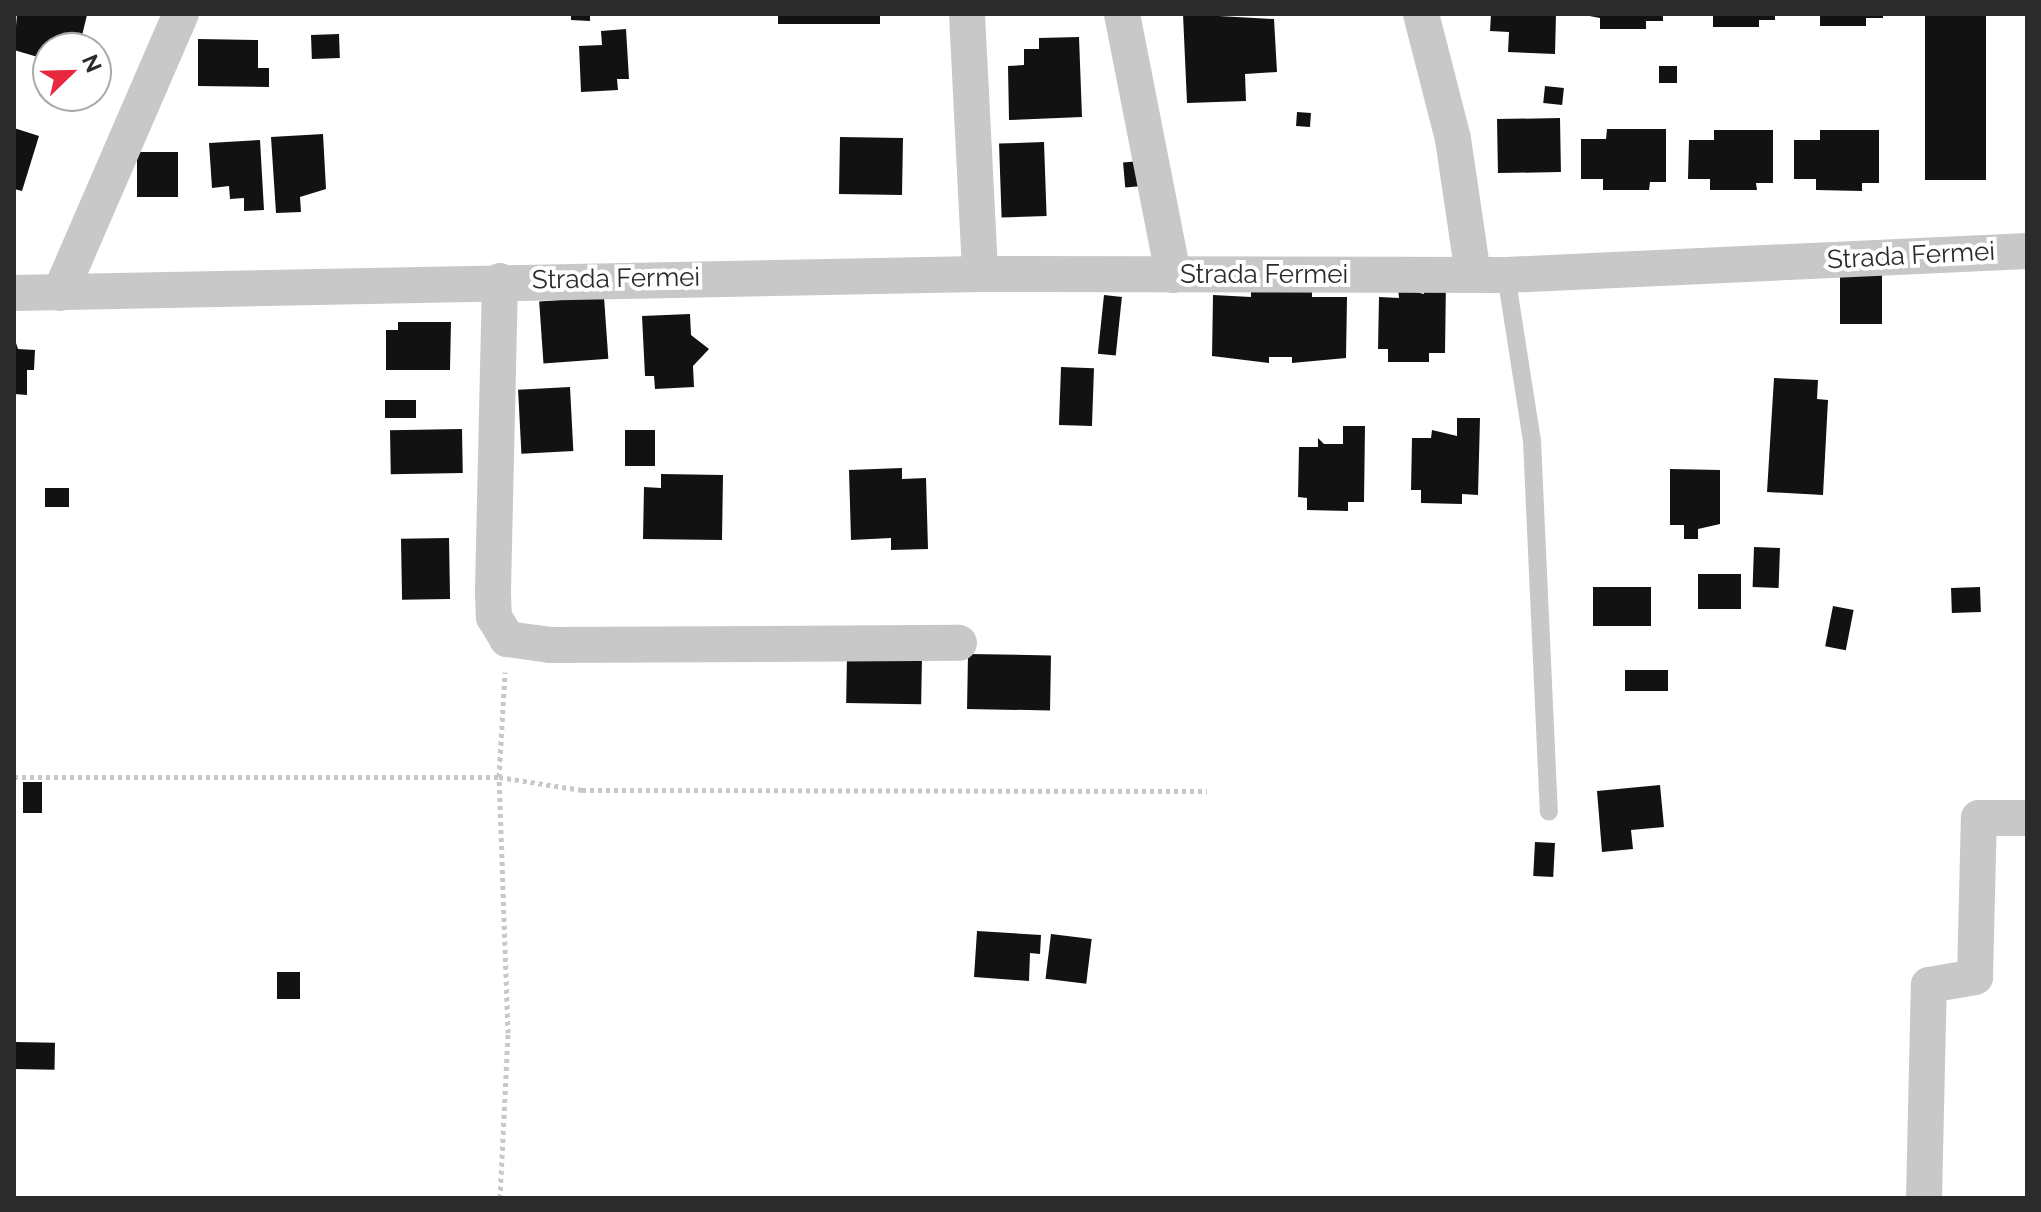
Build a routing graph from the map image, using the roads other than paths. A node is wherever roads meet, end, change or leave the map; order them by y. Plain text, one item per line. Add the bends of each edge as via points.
1 (181, 14) edge
2 (967, 14) edge
3 (1122, 14) edge
4 (1421, 14) edge
5 (2027, 251) edge
6 (980, 274) junction
7 (1173, 275) junction
8 (1490, 275) junction
9 (500, 281) junction
10 (14, 293) edge
11 (60, 293) junction
12 (959, 643) dead end
13 (1549, 812) dead end
14 (2027, 818) edge
15 (1924, 1198) edge

1 - 11 street
2 - 6 street
3 - 7 street
4 - 8 street
5 - 8 street, Strada Fermei
6 - 7 street, Strada Fermei
6 - 9 street, Strada Fermei
7 - 8 street, Strada Fermei
8 - 13 lane via 1532,441
9 - 11 street, Strada Fermei
9 - 12 street, Strada Fermei via 493,593 494,617 507,639 550,645
10 - 11 street, Strada Fermei
14 - 15 street via 1979,818 1975,977 1929,985

